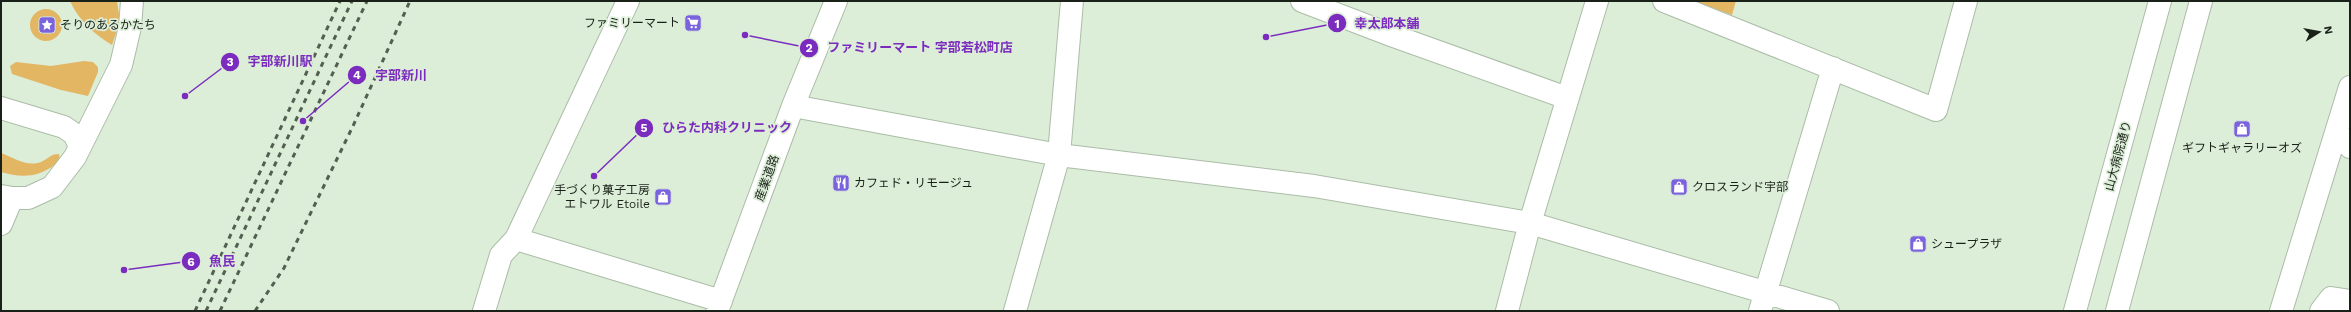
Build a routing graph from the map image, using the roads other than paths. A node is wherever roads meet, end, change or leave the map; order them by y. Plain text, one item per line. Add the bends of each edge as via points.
1 (132, 1) edge
2 (628, 1) edge
3 (836, 1) edge
4 (1072, 1) edge
5 (1302, 1) edge
6 (1597, 1) edge
7 (1664, 1) edge
8 (1966, 1) edge
9 (2160, 1) edge
10 (2201, 1) edge
11 (1834, 68) junction
12 (2350, 87) edge
13 (1567, 98) junction
14 (793, 106) junction
15 (1, 108) edge
16 (2350, 140) edge
17 (80, 146) junction
18 (2350, 147) edge
19 (1059, 155) junction
20 (6, 197) edge
21 (1530, 223) junction
22 (1, 224) edge
23 (516, 239) junction
24 (2350, 301) edge
25 (1763, 302) edge
26 (719, 306) edge
27 (484, 311) edge
28 (1015, 311) edge
29 (1507, 311) edge
30 (1828, 311) edge
31 (2075, 311) edge
32 (2117, 311) edge
33 (2281, 311) edge
34 (2321, 311) edge

1 - 17 street via 130,27 120,65
2 - 23 street
3 - 14 street, 産業道路
4 - 19 street
5 - 13 street
6 - 13 street
7 - 11 street
8 - 11 street via 1936,110
9 - 31 street, 山大病院通り
10 - 32 street
11 - 25 street
12 - 33 street
13 - 21 street
14 - 19 street
14 - 26 street, 産業道路
15 - 17 street via 64,127 74,134
16 - 18 street
17 - 20 street via 75,157 52,186 28,198
19 - 21 street via 1314,186
19 - 28 street
20 - 22 street
21 - 25 street
21 - 29 street
23 - 26 street
23 - 27 street via 501,255
24 - 34 street via 2332,298
25 - 30 street

